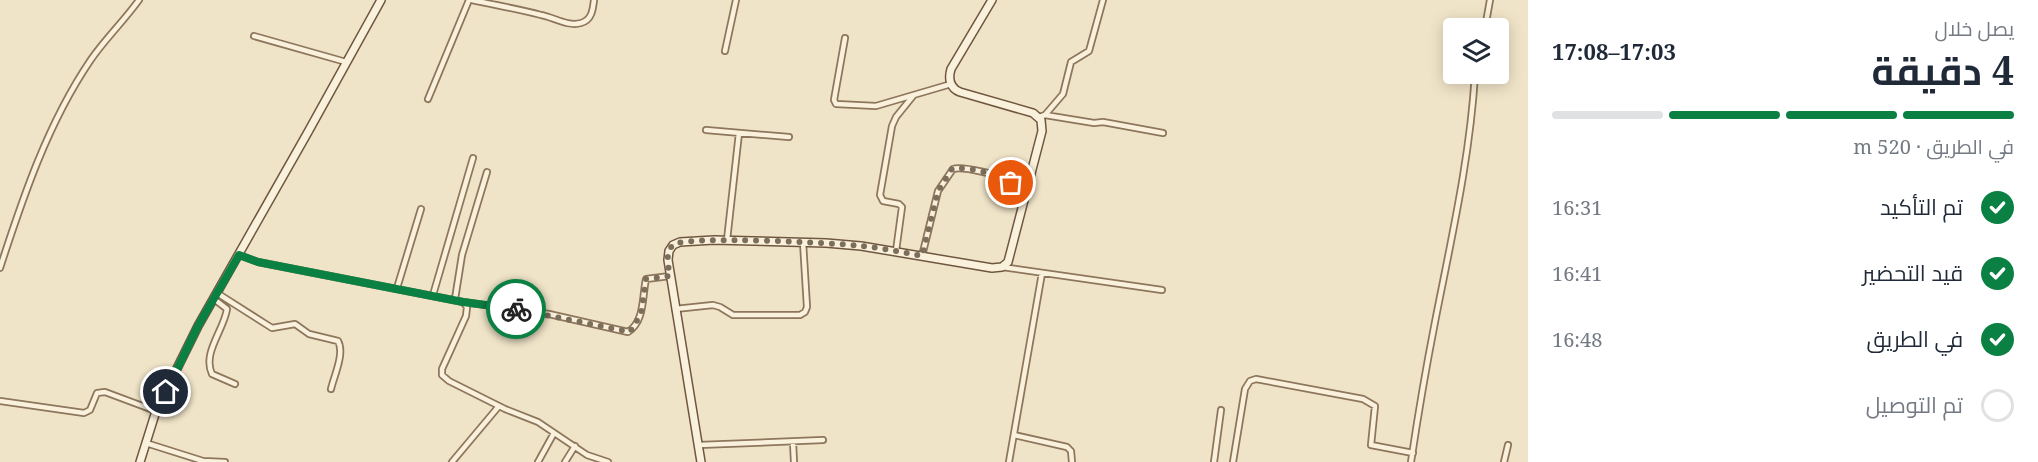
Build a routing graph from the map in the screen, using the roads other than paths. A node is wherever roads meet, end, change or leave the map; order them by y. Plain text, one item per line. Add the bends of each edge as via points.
1 (139, 0) edge
2 (381, 0) edge
3 (470, 0) edge
4 (594, 0) edge
5 (736, 0) edge
6 (992, 0) edge
7 (1102, 0) edge
8 (1490, 0) edge
9 (1487, 18) edge
10 (254, 36) dead end
11 (845, 38) dead end
12 (725, 51) dead end
13 (346, 62) junction
14 (951, 84) junction
15 (1474, 84) edge
16 (913, 96) junction
17 (428, 99) dead end
18 (1042, 116) junction
19 (706, 130) dead end
20 (739, 133) junction
21 (1163, 133) dead end
22 (789, 137) dead end
23 (473, 158) dead end
24 (487, 172) dead end
25 (1024, 198) junction
26 (421, 209) dead end
27 (727, 240) junction
28 (803, 242) junction
29 (896, 251) junction
30 (239, 255) junction
31 (922, 256) junction
32 (1002, 267) junction
33 (0, 268) edge
34 (1042, 273) junction
35 (670, 276) junction
36 (397, 288) junction
37 (1162, 290) dead end
38 (433, 295) junction
39 (215, 296) junction
40 (455, 299) junction
41 (463, 302) junction
42 (675, 309) junction
43 (235, 384) dead end
44 (330, 389) dead end
45 (0, 401) edge
46 (499, 406) junction
47 (1221, 410) dead end
48 (156, 411) junction
49 (554, 433) junction
50 (1014, 435) junction
51 (823, 440) dead end
52 (793, 442) junction
53 (146, 443) junction
54 (699, 445) junction
55 (1508, 445) dead end
56 (574, 446) junction
57 (1413, 453) junction
58 (140, 462) edge
59 (225, 462) edge
60 (452, 462) edge
61 (538, 462) edge
62 (565, 462) edge
63 (608, 462) edge
64 (701, 462) edge
65 (794, 462) edge
66 (1010, 462) edge
67 (1072, 462) edge
68 (1214, 462) edge
69 (1233, 462) edge
70 (1411, 462) edge
71 (1504, 462) edge

1 - 33 street via 90,60 58,117
2 - 13 street
3 - 4 street via 578,24 590,16
3 - 17 street
5 - 12 street
6 - 14 street via 951,69
7 - 18 street via 1089,51 1071,62 1063,94
8 - 9 street
10 - 13 street
11 - 16 street via 836,104 872,107
13 - 30 street
14 - 16 street
14 - 18 street via 960,92
15 - 57 street via 1455,228
16 - 29 street via 894,121 880,195 883,201 902,207
18 - 21 street
18 - 25 street via 1042,131
19 - 20 street
20 - 22 street
20 - 27 street
23 - 38 street
24 - 40 street via 462,255
25 - 31 street via 1017,196 1006,179 961,167 952,169 938,191
25 - 32 street via 1009,259
26 - 36 street
27 - 28 street
27 - 35 street via 673,245 668,260
28 - 29 street
28 - 42 street via 807,307 800,315 733,315 713,305
29 - 31 street
30 - 36 street
30 - 39 street
31 - 32 street
32 - 34 street
34 - 37 street
34 - 50 street
35 - 41 street via 646,279 641,314 628,332 549,314
35 - 42 street
36 - 38 street
38 - 40 street
39 - 43 street via 227,309 208,366 212,374
39 - 44 street via 272,328 295,324 309,334 338,341 339,360
39 - 48 street
40 - 41 street
41 - 46 street via 466,316 442,375
42 - 54 street
45 - 48 street via 84,413 90,410 97,393 105,392
46 - 49 street
46 - 60 street
47 - 68 street
48 - 53 street
49 - 56 street
49 - 61 street
50 - 66 street
50 - 67 street via 1067,447
51 - 52 street
52 - 54 street
52 - 65 street
53 - 58 street
53 - 59 street via 203,461
54 - 64 street
55 - 71 street
56 - 62 street
56 - 63 street
57 - 69 street via 1371,445 1375,406 1363,399 1256,379 1245,389
57 - 70 street

